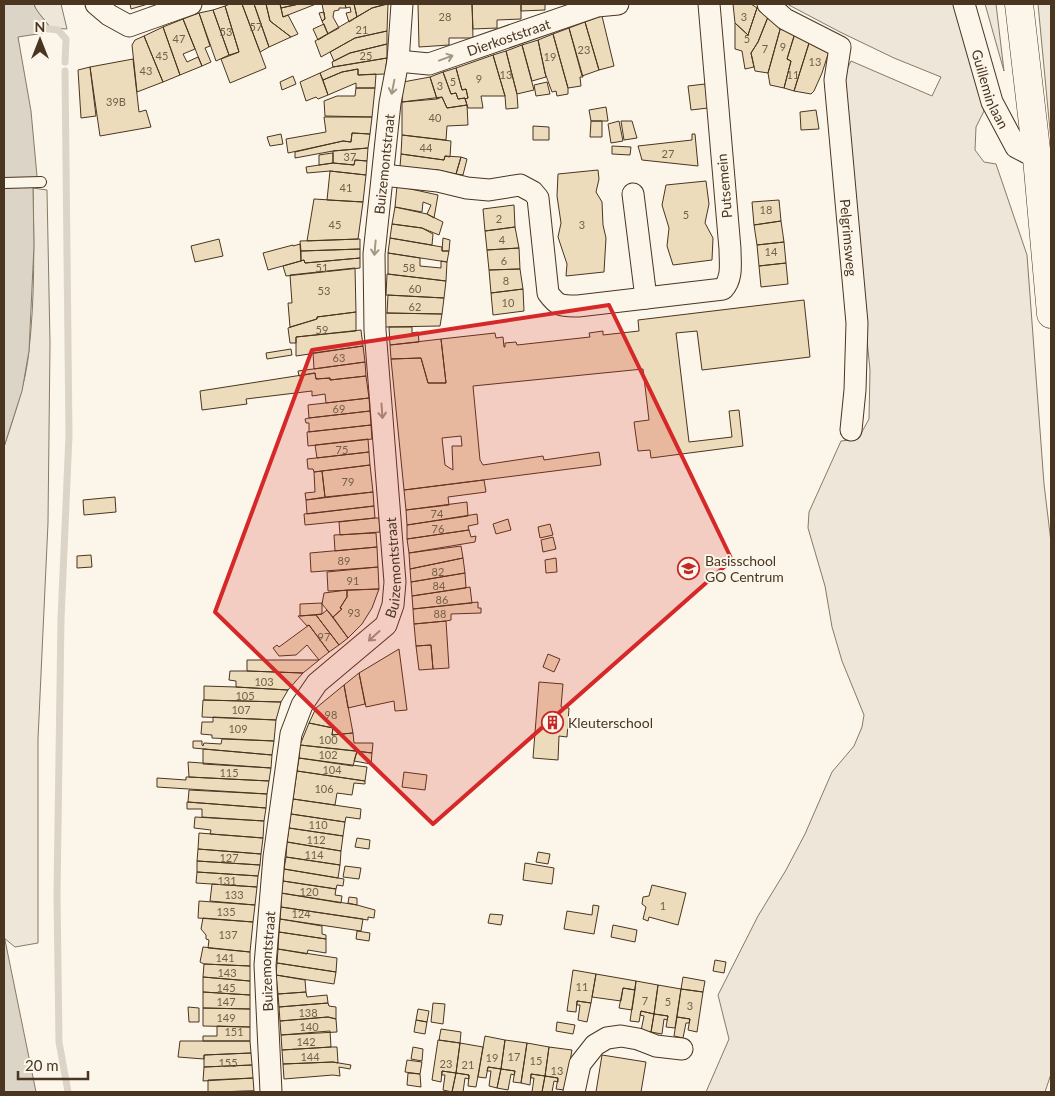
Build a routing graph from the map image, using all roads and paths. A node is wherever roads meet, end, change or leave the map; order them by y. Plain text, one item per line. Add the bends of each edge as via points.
1 (96, 4) edge
2 (191, 4) edge
3 (402, 4) edge
4 (618, 4) edge
5 (709, 4) edge
6 (768, 4) edge
7 (964, 4) edge
8 (1019, 4) edge
9 (398, 61) junction
10 (1037, 158) junction
11 (383, 175) junction
12 (41, 182) dead end
13 (4, 183) edge
14 (633, 194) dead end
15 (646, 298) junction
16 (1051, 314) edge
17 (851, 430) dead end
18 (682, 1049) dead end
19 (271, 1092) edge
20 (574, 1092) edge

1 - 2 street via 108,15 130,26
3 - 9 street, Buizemontstraat
9 -> 4 street, Dierkoststraat via 429,64 597,6
5 - 15 street, Putsemein via 730,274 723,289
6 - 17 street, Pelgrimsweg via 786,19 840,47 835,80 857,323
7 - 10 street, Guilleminlaan via 992,102 1016,147
8 - 10 main road, Guilleminlaan
9 -> 11 street, Buizemontstraat
10 - 16 main road, Guilleminlaan
11 - 15 street, Putsemein via 489,190 520,185 538,198 548,292 554,302 562,306 578,306
11 -> 19 street, Buizemontstraat via 374,254 375,330 395,582 393,605 386,625 317,683 302,705 291,734 274,857 264,965
12 - 13 lane
14 - 15 street
18 - 20 street via 659,1055 638,1039 607,1038 594,1045 580,1064

